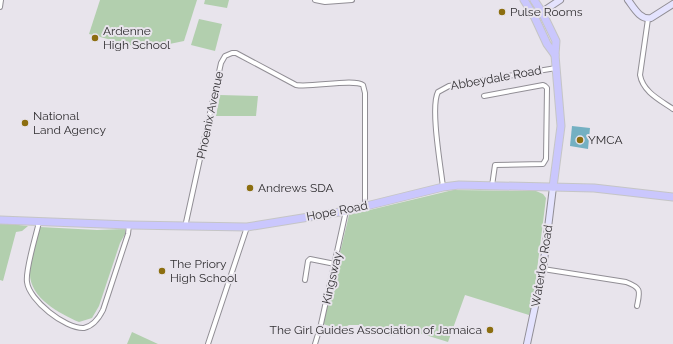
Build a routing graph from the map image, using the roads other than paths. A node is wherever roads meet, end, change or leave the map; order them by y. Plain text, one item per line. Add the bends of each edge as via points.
1 (1, 0) edge
2 (315, 0) edge
3 (352, 0) edge
4 (524, 0) edge
5 (534, 0) edge
6 (560, 0) edge
7 (628, 0) edge
8 (325, 1) edge
9 (673, 4) edge
10 (0, 6) edge
11 (542, 12) junction
12 (648, 19) junction
13 (555, 55) junction
14 (556, 68) junction
15 (484, 96) dead end
16 (673, 109) edge
17 (492, 186) junction
18 (443, 187) junction
19 (553, 187) junction
20 (673, 196) edge
21 (365, 206) junction
22 (346, 211) junction
23 (0, 220) edge
24 (39, 222) junction
25 (129, 226) junction
26 (185, 227) junction
27 (247, 227) junction
28 (334, 264) junction
29 (543, 269) junction
30 (305, 280) dead end
31 (637, 306) dead end
32 (208, 344) edge
33 (315, 344) edge
34 (527, 344) edge

1 - 10 street
2 - 8 street
3 - 8 street
4 - 13 main road
5 - 11 main road
6 - 11 main road
7 - 12 main road via 640,16
9 - 12 main road
11 - 13 main road via 556,41
12 - 16 street via 641,82 651,94
13 - 14 main road
14 - 18 street, Abbeydale Road via 449,86 438,92 435,101 436,125
14 - 19 main road via 561,126
15 - 17 street via 543,85 547,88 546,159 543,164 495,165
17 - 18 main road, Hope Road
17 - 19 main road, Hope Road
18 - 21 main road, Hope Road
19 - 20 main road, Hope Road via 594,188
19 - 29 main road, Waterloo Road
21 - 22 main road, Hope Road
21 - 26 street, Phoenix Avenue via 363,85 355,82 296,86 232,53 225,56 222,63
22 - 27 main road, Hope Road
22 - 28 street, Kingsway
23 - 24 main road, Hope Road
24 - 25 main road, Hope Road
24 - 25 street via 27,277 28,287 56,317 70,325 84,328 94,323 103,310
25 - 26 main road, Hope Road
26 - 27 main road, Hope Road
27 - 32 street
28 - 30 street via 310,259
28 - 33 street, Kingsway
29 - 31 street via 634,285 639,292
29 - 34 main road, Waterloo Road

